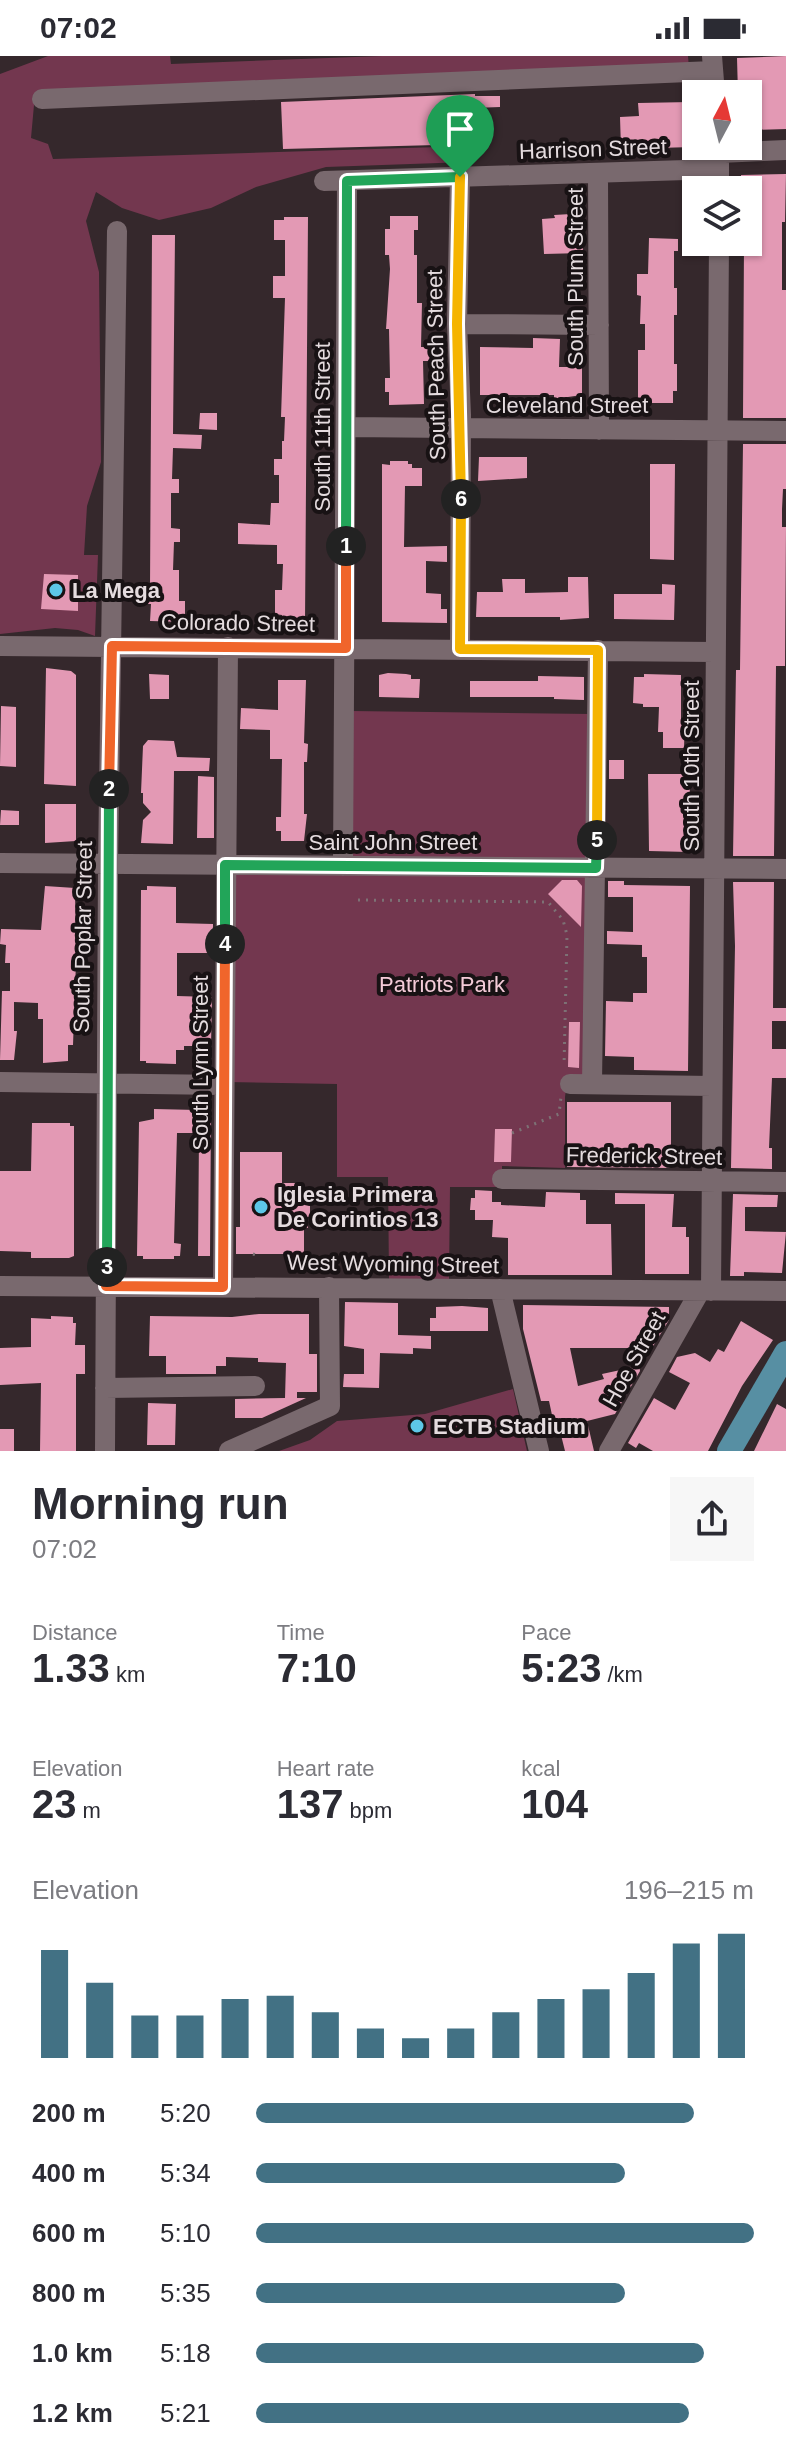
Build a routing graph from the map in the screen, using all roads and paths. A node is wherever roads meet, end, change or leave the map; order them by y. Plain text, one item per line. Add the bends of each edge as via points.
1 (712, 64) edge
2 (42, 99) dead end
3 (786, 150) edge
4 (719, 164) edge
5 (598, 173) junction
6 (460, 177) junction
7 (324, 181) dead end
8 (347, 181) junction
9 (117, 231) dead end
10 (719, 256) edge
11 (457, 324) junction
12 (599, 325) junction
13 (347, 427) junction
14 (461, 428) junction
15 (599, 430) junction
16 (717, 430) junction
17 (786, 431) edge
18 (0, 646) edge
19 (112, 646) junction
20 (228, 647) junction
21 (346, 648) junction
22 (460, 649) junction
23 (598, 650) junction
24 (715, 652) junction
25 (0, 863) edge
26 (108, 864) junction
27 (225, 865) junction
28 (343, 866) junction
29 (596, 868) junction
30 (714, 869) junction
31 (786, 869) edge
32 (358, 900) dead end
33 (565, 1080) junction
34 (0, 1082) edge
35 (106, 1083) junction
36 (592, 1084) junction
37 (224, 1085) junction
38 (712, 1086) junction
39 (512, 1133) dead end
40 (502, 1179) dead end
41 (712, 1181) junction
42 (786, 1182) edge
43 (253, 1254) dead end
44 (259, 1256) dead end
45 (0, 1286) edge
46 (106, 1286) junction
47 (223, 1287) junction
48 (329, 1287) junction
49 (500, 1289) junction
50 (705, 1291) junction
51 (786, 1291) edge
52 (786, 1353) edge
53 (255, 1386) dead end
54 (105, 1388) junction
55 (105, 1451) edge
56 (229, 1451) edge
57 (539, 1451) edge
58 (609, 1451) edge
59 (729, 1451) edge

1 - 2 street
3 - 4 street, Harrison Street
4 - 5 street, Harrison Street
5 - 6 street, Harrison Street
5 - 12 street, South Plum Street
6 - 8 street, Harrison Street
6 - 11 street, South Peach Street
7 - 8 street, Harrison Street
8 - 13 street, South 11th Street
9 - 19 street, South Poplar Street
10 - 16 street, South 10th Street
11 - 12 street
11 - 14 street, South Peach Street
12 - 15 street, South Plum Street
13 - 14 street, Cleveland Street
13 - 21 street, South 11th Street
14 - 15 street, Cleveland Street
14 - 22 street, South Peach Street
15 - 16 street, Cleveland Street
16 - 17 street, Cleveland Street
16 - 24 street, South 10th Street
18 - 19 street, Colorado Street
19 - 20 street, Colorado Street
19 - 26 street, South Poplar Street
20 - 21 street, Colorado Street
20 - 27 street, South Lynn Street
21 - 22 street, Colorado Street
21 - 28 street, South 11th Street
22 - 23 street, Colorado Street
23 - 24 street, Colorado Street
23 - 29 street
24 - 30 street, South 10th Street
25 - 26 street, Saint John Street
26 - 27 street, Saint John Street
26 - 35 street, South Poplar Street
27 - 28 street, Saint John Street
27 - 37 street, South Lynn Street
28 - 29 street, Saint John Street
29 - 30 street, Saint John Street
29 - 36 street
30 - 31 street, Saint John Street
30 - 38 street, South 10th Street
32 - 33 path via 548,902 563,920 567,935
33 - 36 street
33 - 39 path via 559,1114
34 - 35 street
35 - 37 street
35 - 46 street, South Poplar Street
36 - 38 street
37 - 47 street, South Lynn Street
38 - 41 street, South 10th Street
40 - 41 street, Frederick Street
41 - 42 street, Frederick Street
41 - 50 street, South 10th Street
43 - 44 path
45 - 46 street, West Wyoming Street
46 - 47 street, West Wyoming Street
46 - 54 street, South Poplar Street
47 - 48 street, West Wyoming Street
48 - 49 street, West Wyoming Street
48 - 56 street via 330,1406
49 - 50 street, West Wyoming Street
49 - 57 street
50 - 51 street, West Wyoming Street
50 - 58 street, Hoe Street
52 - 59 main road
53 - 54 street
54 - 55 street, South Poplar Street

